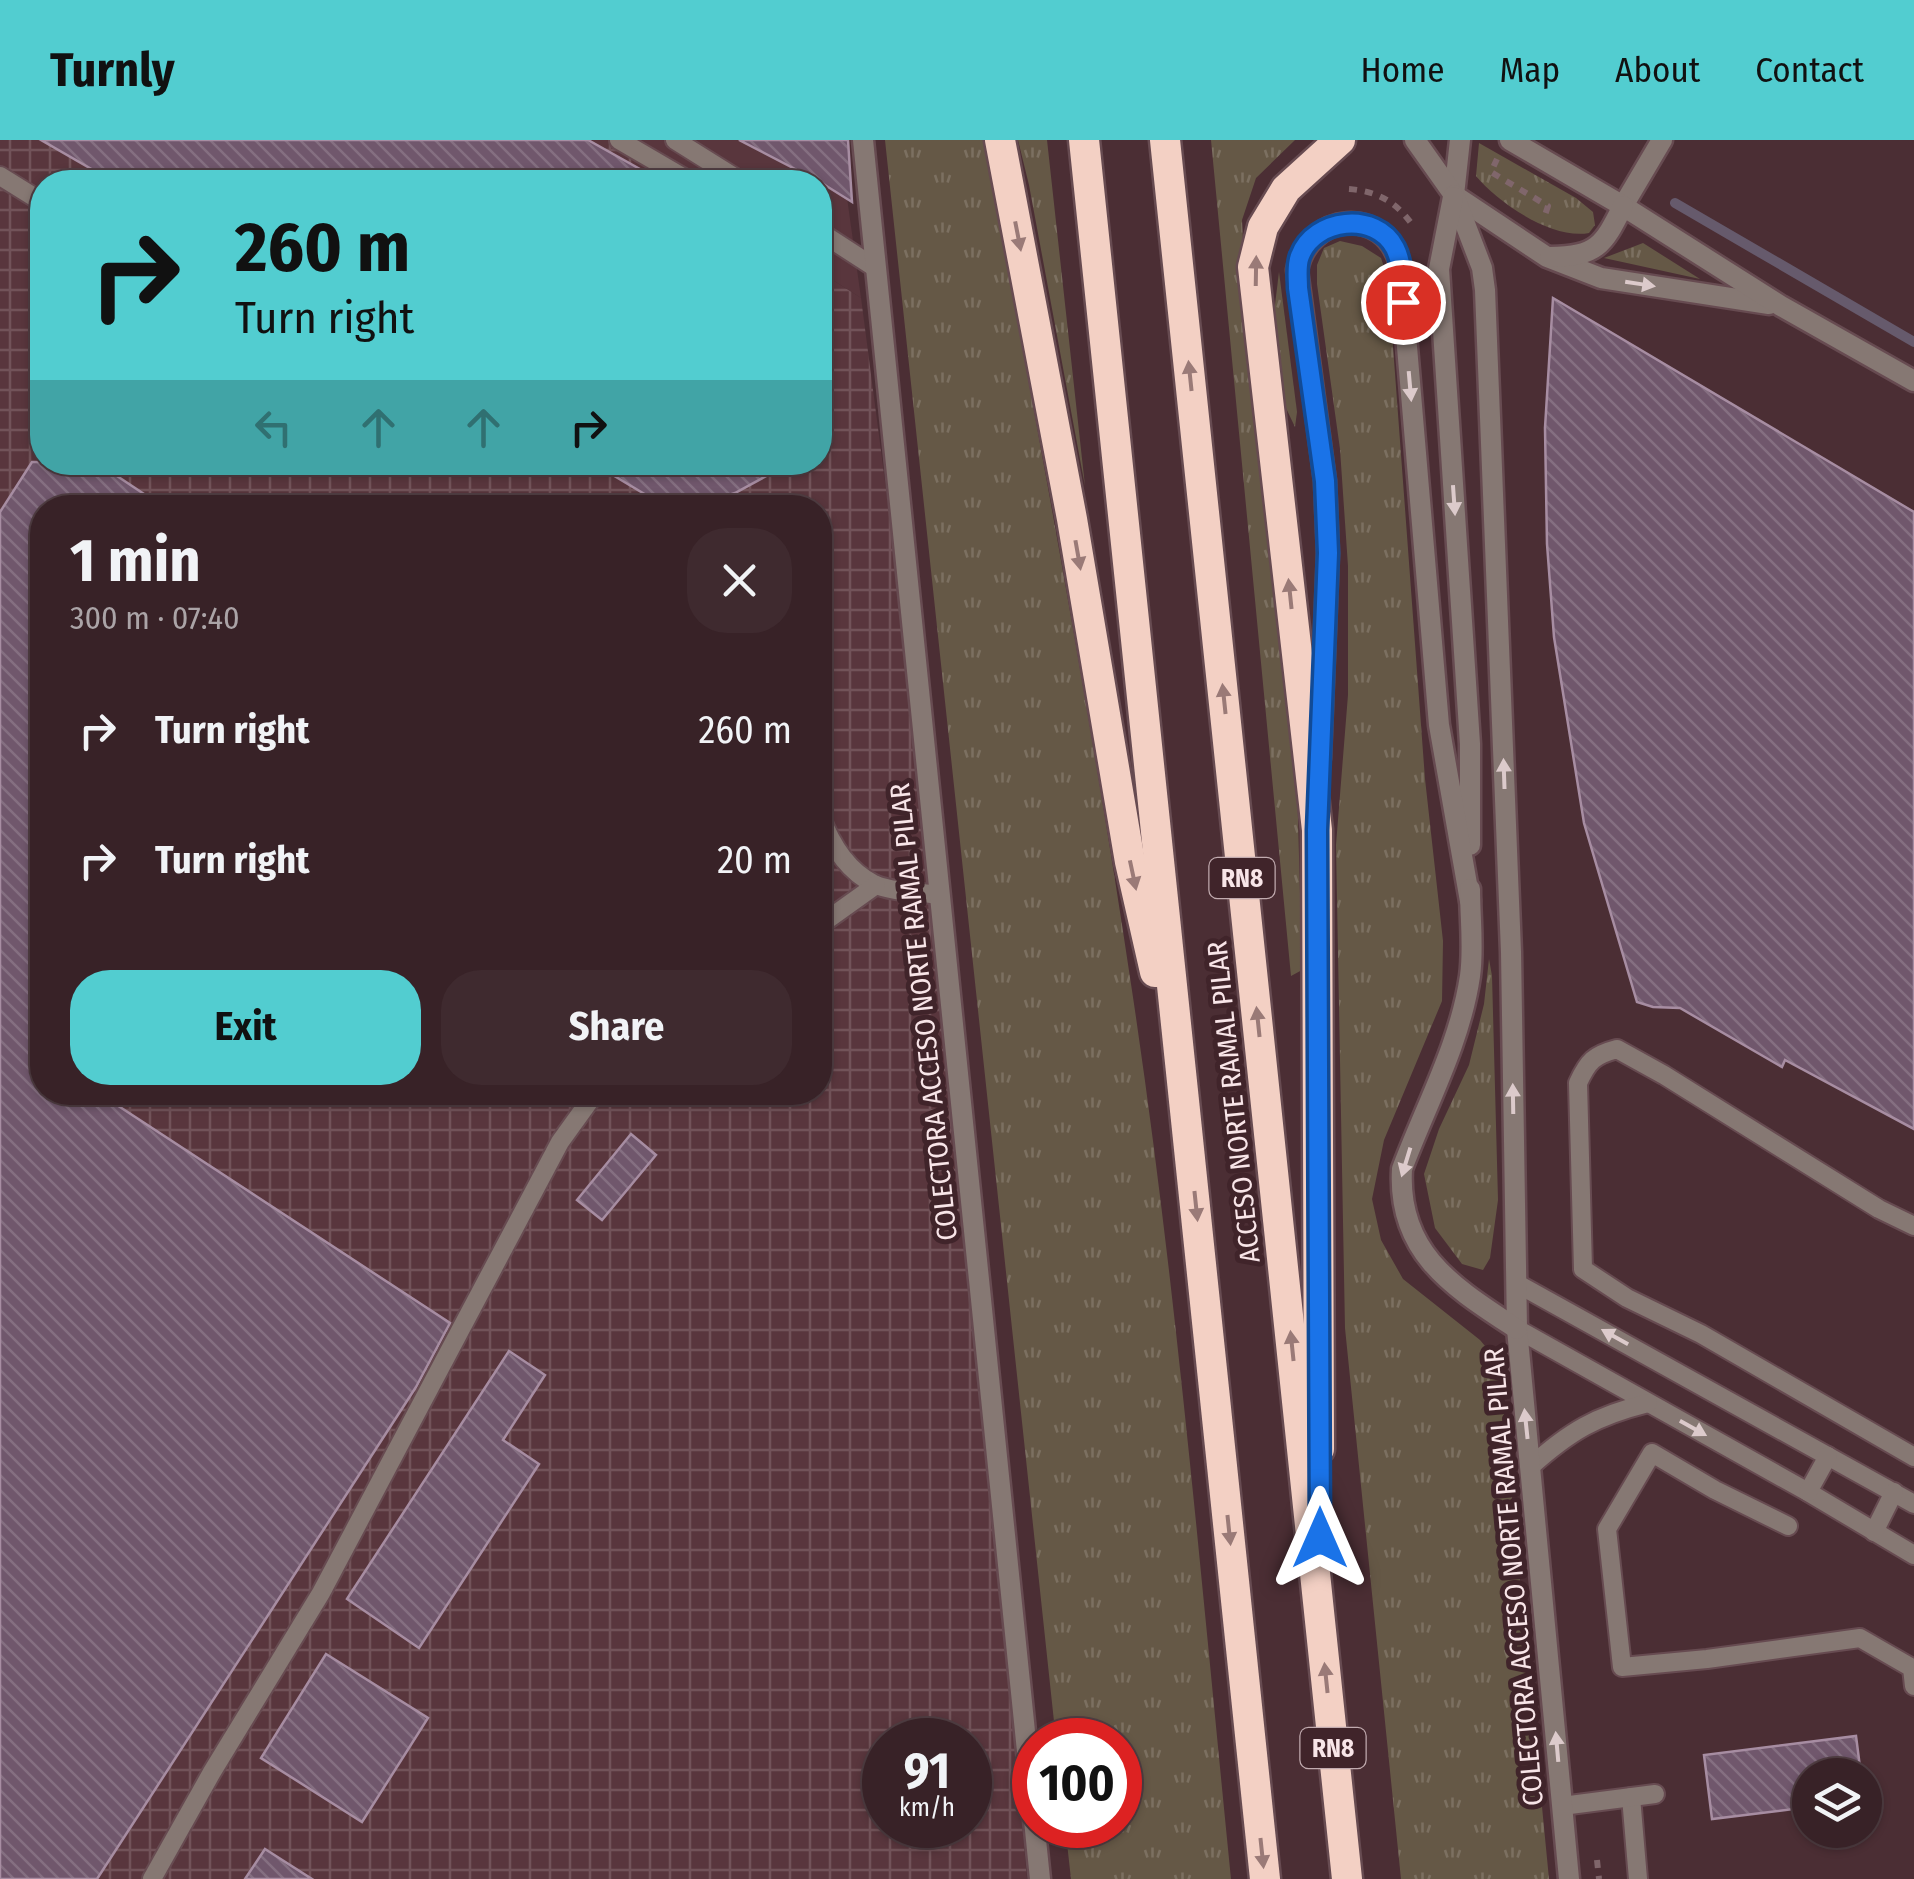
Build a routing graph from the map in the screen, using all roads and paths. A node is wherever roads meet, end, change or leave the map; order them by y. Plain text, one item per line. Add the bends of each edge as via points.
1 (619, 140) edge
2 (675, 140) edge
3 (862, 140) edge
4 (1000, 140) edge
5 (1084, 140) edge
6 (1165, 140) edge
7 (1340, 140) edge
8 (1415, 140) edge
9 (1460, 140) edge
10 (1510, 140) edge
11 (1662, 140) edge
12 (1497, 159) dead end
13 (670, 170) edge
14 (723, 170) edge
15 (0, 176) edge
16 (1350, 189) dead end
17 (30, 195) edge
18 (1454, 195) junction
19 (1623, 206) junction
20 (1544, 218) dead end
21 (1411, 224) dead end
22 (832, 240) edge
23 (1547, 257) junction
24 (874, 266) junction
25 (1781, 306) junction
26 (1914, 380) edge
27 (1317, 830) junction
28 (832, 842) edge
29 (876, 885) junction
30 (939, 895) junction
31 (1470, 901) junction
32 (832, 916) edge
33 (587, 1105) edge
34 (1186, 1109) junction
35 (1914, 1226) edge
36 (1516, 1283) junction
37 (1516, 1329) junction
38 (1648, 1404) junction
39 (1828, 1456) junction
40 (1914, 1457) edge
41 (1530, 1466) junction
42 (1808, 1492) junction
43 (1894, 1492) junction
44 (1914, 1504) edge
45 (1788, 1526) dead end
46 (1874, 1532) junction
47 (1914, 1555) edge
48 (1320, 1616) junction
49 (1914, 1686) edge
50 (1655, 1794) dead end
51 (1630, 1798) junction
52 (1562, 1806) junction
53 (152, 1879) edge
54 (1040, 1879) edge
55 (1265, 1879) edge
56 (1347, 1879) edge
57 (1569, 1879) edge
58 (1638, 1879) edge

1 - 13 lane
2 - 14 lane
3 - 24 street, COLECTORA ACCESO NORTE RAMAL PILAR
4 -> 34 highway via 1130,862
5 - 34 highway, ACCESO NORTE RAMAL PILAR
48 -> 6 highway, ACCESO NORTE RAMAL PILAR / RN8
27 -> 7 highway via 1254,267 1263,227 1286,189
8 - 18 street
9 - 18 street
10 - 19 street
11 - 19 street
12 - 20 path via 1491,172 1548,206
15 - 17 lane
16 - 21 path via 1384,197
18 - 23 street
18 -> 31 street via 1438,269 1470,744
36 -> 18 street, COLECTORA ACCESO NORTE RAMAL PILAR via 1511,952 1485,290
19 - 23 street via 1605,241 1585,252
19 - 25 street
22 - 24 lane
23 -> 25 street via 1601,278
24 - 30 street, COLECTORA ACCESO NORTE RAMAL PILAR
25 - 26 street
27 -> 31 street via 1328,553 1297,270 1308,241 1345,222 1386,236 1400,264 1439,724
27 - 48 highway
28 - 29 lane via 850,867
29 - 30 lane
29 - 32 lane
30 - 54 street, COLECTORA ACCESO NORTE RAMAL PILAR
31 -> 37 street via 1470,973 1461,1018 1402,1169 1400,1190 1412,1232 1438,1272
33 - 53 lane via 560,1142 321,1593
34 -> 55 highway, ACCESO NORTE RAMAL PILAR
35 - 40 lane via 1617,1050 1585,1067 1578,1083 1584,1269
36 - 37 street, COLECTORA ACCESO NORTE RAMAL PILAR
39 -> 36 lane
37 - 38 lane
41 -> 37 street, COLECTORA ACCESO NORTE RAMAL PILAR
38 - 41 lane via 1589,1423
38 -> 42 lane
39 - 42 lane
39 - 43 lane
52 -> 41 street, COLECTORA ACCESO NORTE RAMAL PILAR
42 - 46 lane
43 - 44 lane
43 - 46 lane
45 - 49 lane via 1652,1454 1606,1530 1622,1667 1860,1638 1912,1668
46 - 47 lane
56 -> 48 highway, ACCESO NORTE RAMAL PILAR / RN8
50 - 51 lane
51 - 52 lane
51 - 58 lane
52 - 57 street, COLECTORA ACCESO NORTE RAMAL PILAR

